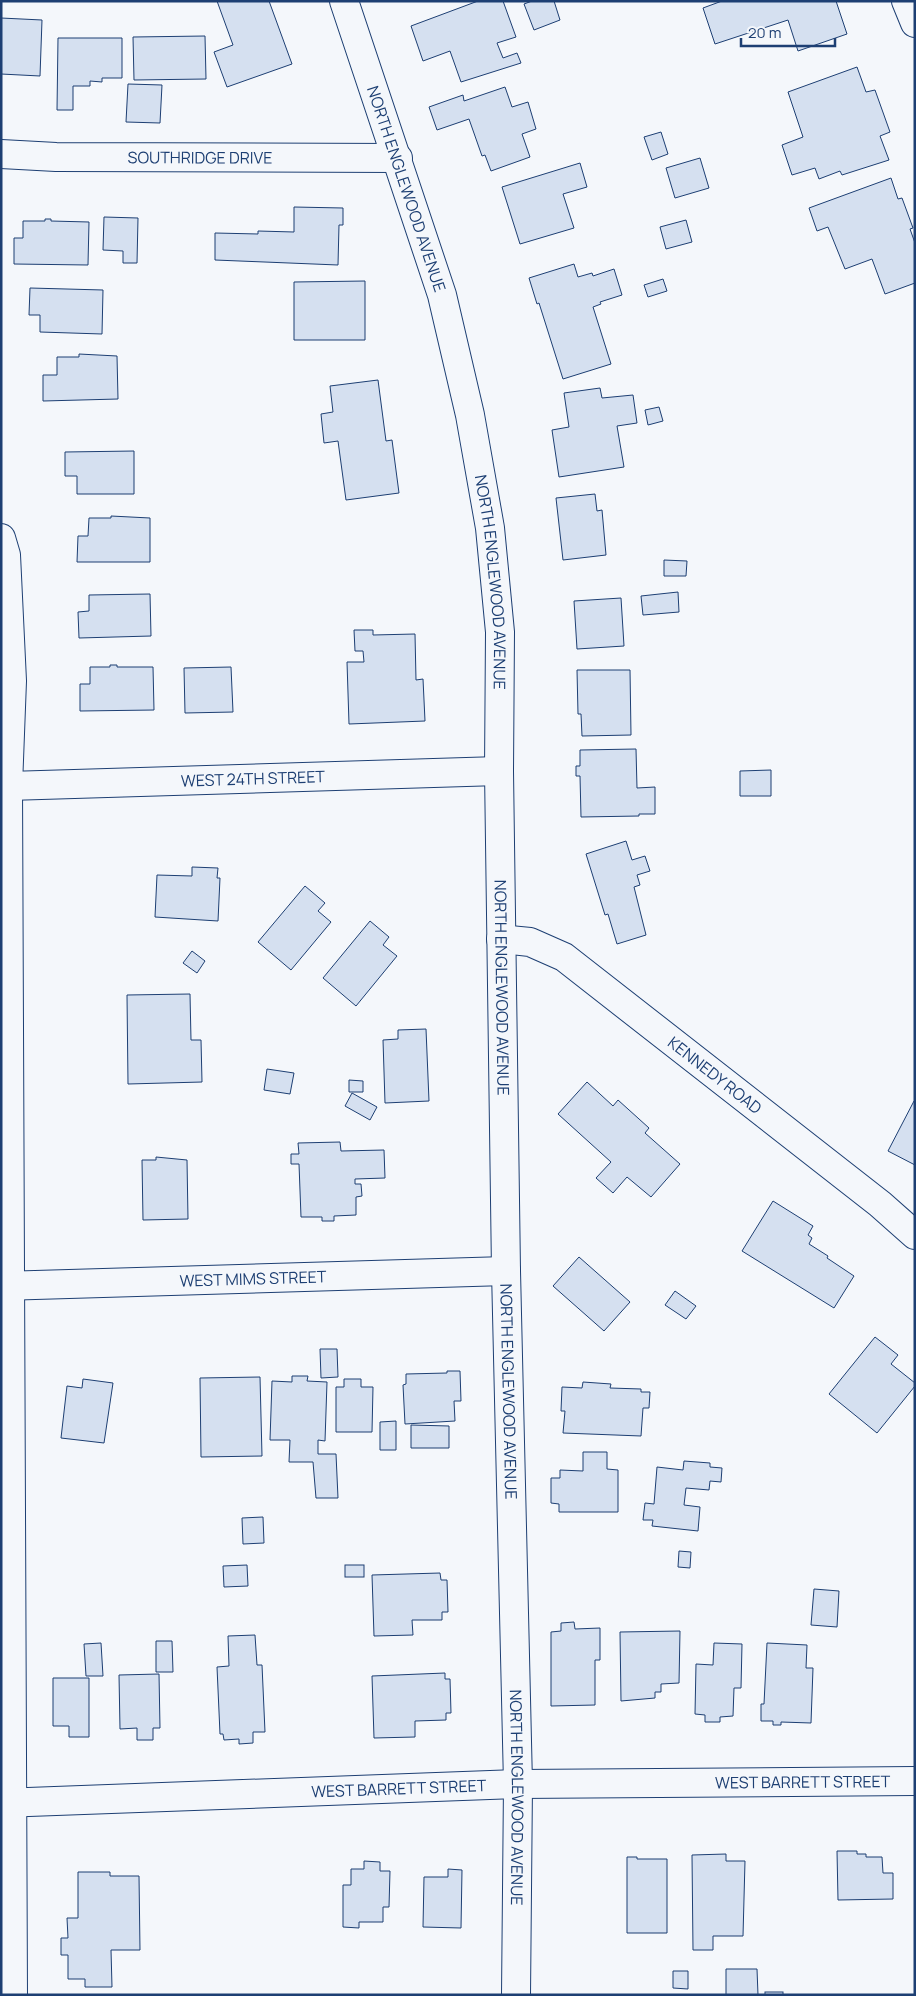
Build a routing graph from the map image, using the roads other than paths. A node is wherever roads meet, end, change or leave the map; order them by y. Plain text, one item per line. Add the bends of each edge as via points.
1 (344, 1) edge
2 (906, 1) edge
3 (915, 23) edge
4 (1, 154) edge
5 (398, 158) junction
6 (1, 538) edge
7 (499, 771) junction
8 (8, 786) junction
9 (501, 939) junction
10 (915, 1235) edge
11 (506, 1271) junction
12 (5, 1286) edge
13 (915, 1780) edge
14 (518, 1784) junction
15 (7, 1803) edge
16 (13, 1995) edge
17 (516, 1995) edge

1 - 5 street, NORTH ENGLEWOOD AVENUE
2 - 3 street
4 - 5 street, SOUTHRIDGE DRIVE
5 - 7 street, NORTH ENGLEWOOD AVENUE via 442,295 470,415 490,528 500,632
6 - 8 street via 6,555 12,681
7 - 8 street, WEST 24TH STREET
7 - 9 street, NORTH ENGLEWOOD AVENUE
8 - 12 street
9 - 10 street, KENNEDY ROAD via 530,942 564,957 880,1204
9 - 11 street, NORTH ENGLEWOOD AVENUE
11 - 12 street, WEST MIMS STREET
11 - 14 street, NORTH ENGLEWOOD AVENUE
12 - 15 street
13 - 14 street, WEST BARRETT STREET
14 - 15 street, WEST BARRETT STREET
14 - 17 street, NORTH ENGLEWOOD AVENUE
15 - 16 street

